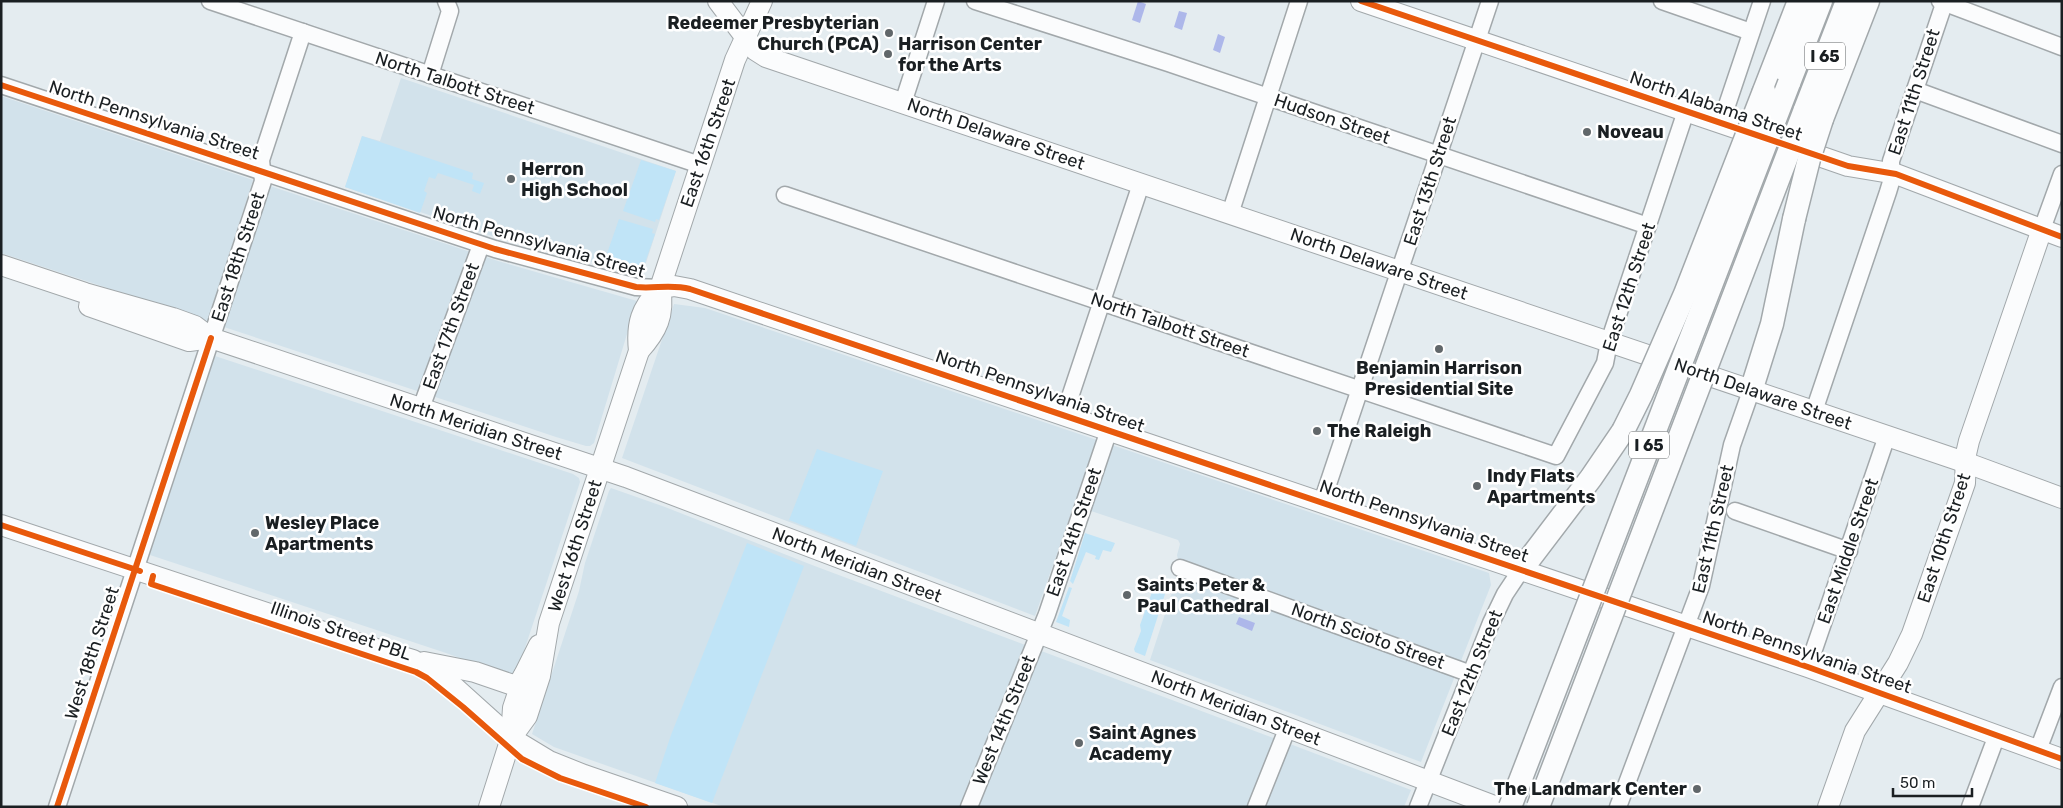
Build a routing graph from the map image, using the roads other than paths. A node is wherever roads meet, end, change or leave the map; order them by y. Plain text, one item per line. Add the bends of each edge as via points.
1 (210, 1) edge
2 (446, 1) edge
3 (718, 1) edge
4 (762, 1) edge
5 (936, 1) edge
6 (975, 1) edge
7 (1299, 1) edge
8 (1361, 1) edge
9 (1490, 1) edge
10 (1662, 1) edge
11 (1762, 1) edge
12 (1799, 1) edge
13 (1821, 1) edge
14 (1847, 1) edge
15 (1868, 1) edge
16 (1943, 2) edge
17 (1017, 8) edge
18 (303, 32) junction
19 (1751, 32) junction
20 (746, 38) junction
21 (1476, 40) junction
22 (2062, 47) edge
23 (430, 74) junction
24 (1, 85) edge
25 (1915, 90) junction
26 (1268, 97) junction
27 (903, 103) junction
28 (1686, 111) junction
29 (1813, 115) junction
30 (1721, 123) junction
31 (2062, 144) edge
32 (1438, 155) junction
33 (700, 165) junction
34 (262, 172) junction
35 (1890, 173) junction
36 (2062, 174) edge
37 (1141, 184) junction
38 (784, 195) dead end
39 (1230, 214) junction
40 (1648, 226) junction
41 (2042, 229) junction
42 (2062, 237) edge
43 (481, 244) junction
44 (1, 265) edge
45 (1400, 271) junction
46 (1, 277) edge
47 (660, 288) junction
48 (1101, 302) junction
49 (211, 338) junction
50 (1609, 342) junction
51 (1360, 390) junction
52 (1751, 391) junction
53 (421, 408) junction
54 (1814, 411) junction
55 (1064, 415) junction
56 (1108, 430) junction
57 (1887, 436) junction
58 (1556, 456) joint
59 (1967, 463) junction
60 (601, 468) junction
61 (2062, 498) edge
62 (1322, 502) junction
63 (1735, 511) dead end
64 (1, 525) edge
65 (1849, 550) junction
66 (1180, 568) dead end
67 (135, 570) junction
68 (1521, 570) junction
69 (549, 623) junction
70 (1685, 626) junction
71 (1039, 633) junction
72 (413, 660) junction
73 (1808, 667) junction
74 (1470, 674) junction
75 (524, 675) junction
76 (2062, 687) edge
77 (1880, 692) junction
78 (1288, 728) junction
79 (1998, 734) junction
80 (511, 738) junction
81 (2038, 750) junction
82 (2062, 758) edge
83 (1429, 780) junction
84 (1834, 805) edge
85 (57, 807) edge
86 (489, 807) edge
87 (676, 807) edge
88 (969, 807) edge
89 (1256, 807) edge
90 (1418, 807) edge
91 (1497, 807) edge
92 (1510, 807) edge
93 (1538, 807) edge
94 (1618, 807) edge
95 (1970, 807) edge

1 - 18 street, North Talbott Street
2 - 23 street via 450,11
3 - 20 main road, North Delaware Street
4 - 20 main road, East 16th Street
5 - 27 street
6 - 17 street, Hudson Street
7 - 26 street
8 - 21 main road, North Alabama Street
9 - 21 street, East 13th Street
10 - 19 street
11 - 19 street
12 - 68 highway, bridge via 1685,294 1642,395 1623,431 1591,478
13 - 92 highway, I 65, bridge
14 - 29 highway, I 65
15 - 29 highway
16 - 22 street
16 - 25 street, East 11th Street
17 - 26 street, Hudson Street
18 - 23 street, North Talbott Street
18 - 34 street, East 18th Street via 261,160
19 - 30 street
20 - 27 main road, North Delaware Street via 755,50 766,57
20 - 33 main road, East 16th Street
21 - 28 main road, North Alabama Street
21 - 32 street, East 13th Street
23 - 33 street, North Talbott Street
24 - 34 street, North Pennsylvania Street
25 - 31 street
25 - 35 street, East 11th Street
26 - 32 street, Hudson Street
26 - 39 street
27 - 37 main road, North Delaware Street
28 - 30 main road, North Alabama Street
28 - 40 street, East 12th Street
29 - 52 highway, bridge via 1805,173 1772,324
29 - 93 highway, I 65, bridge
30 - 35 main road, North Alabama Street via 1848,166
32 - 40 street, Hudson Street
32 - 45 street, East 13th Street
33 - 47 main road, East 16th Street
34 - 43 street, North Pennsylvania Street
34 - 49 street, East 18th Street via 263,181
35 - 41 main road, North Alabama Street
35 - 54 street, East 11th Street via 1888,192
36 - 41 street, East 10th Street
37 - 39 main road, North Delaware Street
37 - 48 street
38 - 48 street, North Talbott Street
39 - 45 main road, North Delaware Street
40 - 50 street, East 12th Street
41 - 42 main road, North Alabama Street
41 - 59 main road, East 10th Street via 1969,441
43 - 47 street, North Pennsylvania Street via 636,287
43 - 53 street, East 17th Street
44 - 49 main road, North Meridian Street via 173,318 195,326
45 - 50 main road, North Delaware Street
45 - 51 street, East 13th Street
46 - 49 main road, North Meridian Street via 189,341
47 - 55 main road, North Pennsylvania Street via 690,288
47 - 60 main road, East 16th Street via 647,303 637,331 639,351
48 - 51 street, North Talbott Street
48 - 55 street
49 - 53 main road, North Meridian Street
49 - 67 street, West 18th Street
50 - 52 main road, North Delaware Street
50 - 58 street, East 12th Street via 1605,363
51 - 58 street, North Talbott Street
51 - 62 street, East 13th Street
52 - 54 main road, North Delaware Street
52 - 70 street, East 11th Street via 1732,445 1701,586
53 - 60 main road, North Meridian Street
54 - 57 main road, North Delaware Street
55 - 56 main road, North Pennsylvania Street
56 - 62 main road, North Pennsylvania Street
56 - 71 street, East 14th Street
57 - 59 main road, North Delaware Street
57 - 65 street, East Middle Street
59 - 61 main road, North Delaware Street
59 - 77 main road, East 10th Street via 1965,483 1912,634
60 - 69 main road, West 16th Street
60 - 71 main road, North Meridian Street
62 - 68 main road, North Pennsylvania Street
63 - 65 street
64 - 67 main road
65 - 73 street, East Middle Street
66 - 74 street, North Scioto Street
67 - 72 main road
67 - 85 street, West 18th Street
68 - 70 main road, North Pennsylvania Street
68 - 74 street, East 12th Street via 1491,623
69 - 75 main road, West 16th Street
69 - 80 main road, West 16th Street via 538,684 527,716
70 - 73 main road, North Pennsylvania Street
70 - 94 street, East 11th Street
71 - 78 main road, North Meridian Street
71 - 88 street, West 14th Street
72 - 75 main road via 474,672 513,685 519,684
72 - 80 main road via 452,685
73 - 77 main road, North Pennsylvania Street
74 - 83 street, East 12th Street
75 - 80 main road, West 16th Street via 513,708
76 - 81 street
77 - 79 main road, North Pennsylvania Street
77 - 84 main road, East 10th Street via 1856,731
78 - 83 main road, North Meridian Street
78 - 89 street
79 - 81 main road, North Pennsylvania Street
79 - 95 street
80 - 86 main road, West 16th Street
80 - 87 main road via 558,766
81 - 82 main road, North Pennsylvania Street
83 - 90 street, East 12th Street
83 - 91 main road, North Meridian Street

